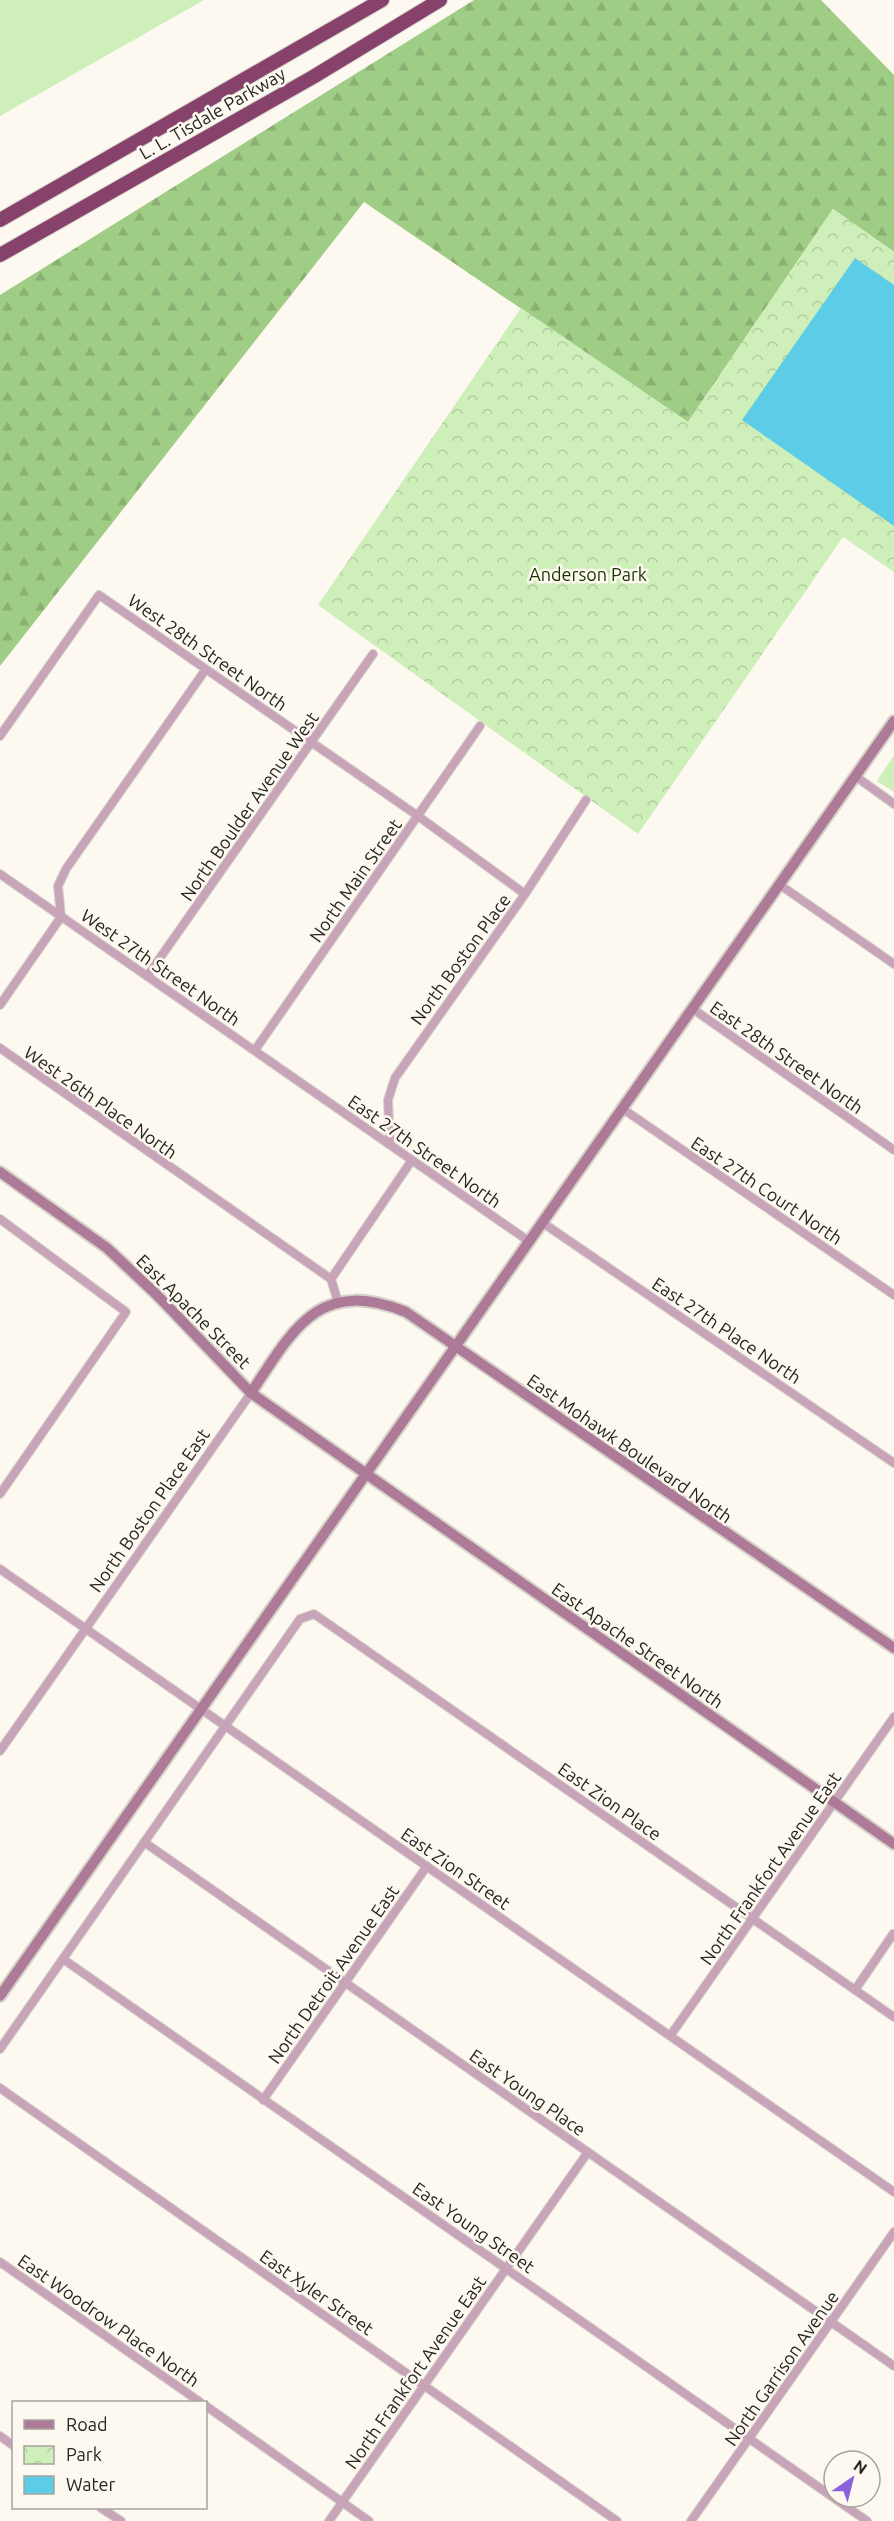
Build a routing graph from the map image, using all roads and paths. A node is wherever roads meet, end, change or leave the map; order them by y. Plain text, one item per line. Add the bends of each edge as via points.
1 (382, 0) edge
2 (440, 0) edge
3 (0, 220) edge
4 (0, 255) edge
5 (373, 654) dead end
6 (206, 669) junction
7 (894, 721) edge
8 (480, 726) dead end
9 (0, 736) edge
10 (312, 742) junction
11 (855, 776) junction
12 (586, 800) dead end
13 (894, 804) edge
14 (418, 816) junction
15 (0, 874) edge
16 (780, 885) junction
17 (525, 894) junction
18 (61, 917) junction
19 (894, 964) edge
20 (148, 975) junction
21 (0, 1005) edge
22 (693, 1009) junction
23 (0, 1048) edge
24 (255, 1050) junction
25 (304, 1084) joint
26 (623, 1109) junction
27 (390, 1145) junction
28 (894, 1150) edge
29 (412, 1160) junction
30 (0, 1172) edge
31 (0, 1220) edge
32 (543, 1223) junction
33 (530, 1242) junction
34 (331, 1279) junction
35 (894, 1295) edge
36 (338, 1302) junction
37 (456, 1347) junction
38 (251, 1393) junction
39 (894, 1463) edge
40 (364, 1473) junction
41 (0, 1494) edge
42 (0, 1569) edge
43 (85, 1629) junction
44 (894, 1648) edge
45 (201, 1708) junction
46 (894, 1717) edge
47 (226, 1726) junction
48 (0, 1751) edge
49 (834, 1803) junction
50 (891, 1841) edge
51 (144, 1842) junction
52 (427, 1866) junction
53 (752, 1919) junction
54 (893, 1935) edge
55 (63, 1959) junction
56 (346, 1983) junction
57 (855, 1990) junction
58 (0, 1996) edge
59 (894, 2017) edge
60 (670, 2036) junction
61 (0, 2049) edge
62 (0, 2088) edge
63 (263, 2100) junction
64 (588, 2152) junction
65 (894, 2192) edge
66 (894, 2232) edge
67 (0, 2262) edge
68 (507, 2269) junction
69 (831, 2323) junction
70 (894, 2366) edge
71 (425, 2385) junction
72 (197, 2401) edge
73 (207, 2407) edge
74 (750, 2438) junction
75 (342, 2502) junction
76 (103, 2509) edge
77 (121, 2521) edge
78 (329, 2521) edge
79 (369, 2521) edge
80 (617, 2521) edge
81 (691, 2521) edge
82 (867, 2521) edge

1 - 3 highway, L. L. Tisdale Parkway
2 - 4 highway, L. L. Tisdale Parkway
5 - 10 street, North Boulder Avenue West
6 - 9 street, West 28th Street North via 99,595
6 - 10 street, West 28th Street North
6 - 18 street via 66,869 58,886
7 - 11 main road
8 - 14 street, North Main Street
10 - 14 street, West 28th Street North
10 - 20 street, North Boulder Avenue West
11 - 13 street
11 - 16 main road
12 - 17 street, North Boston Place
14 - 17 street
14 - 24 street, North Main Street
15 - 18 street, West 27th Street North
16 - 19 street
16 - 22 main road
17 - 27 street, North Boston Place via 395,1078 388,1100
18 - 20 street, West 27th Street North
18 - 21 street
20 - 24 street, West 27th Street North
22 - 26 main road
22 - 28 street, East 28th Street North
23 - 34 street, West 26th Place North
24 - 25 street, West 27th Street North
25 - 27 street, East 27th Street North
26 - 32 main road
26 - 35 street, East 27th Court North
27 - 29 street, East 27th Street North
29 - 33 street, East 27th Street North
29 - 34 street
30 - 38 main road, East Apache Street via 107,1248
31 - 41 street via 126,1312
32 - 33 main road
32 - 39 street, East 27th Place North
33 - 37 main road
34 - 36 street
36 - 37 main road, East Mohawk Boulevard North via 365,1299 384,1303 406,1312
36 - 38 main road, North Boston Place East via 304,1320 291,1333
37 - 40 main road
37 - 44 main road, East Mohawk Boulevard North
38 - 40 main road, East Apache Street
38 - 43 street, North Boston Place East
40 - 45 main road
40 - 49 main road, East Apache Street North
42 - 43 street, East Zion Street
43 - 45 street, East Zion Street
43 - 48 street, North Boston Place East
45 - 47 street, East Zion Street
45 - 58 main road
46 - 49 street, North Frankfort Avenue East
47 - 51 street
47 - 52 street, East Zion Street
47 - 53 street, East Zion Place via 300,1619 319,1616
49 - 50 main road, East Apache Street North
49 - 53 street, North Frankfort Avenue East
51 - 55 street
51 - 56 street, East Young Place
52 - 56 street, North Detroit Avenue East
52 - 60 street, East Zion Street
53 - 57 street, East Zion Place
53 - 60 street, North Frankfort Avenue East
54 - 57 street
55 - 61 street
55 - 63 street, East Young Street
56 - 63 street, North Detroit Avenue East
56 - 64 street, East Young Place
57 - 59 street, East Zion Place
60 - 65 street, East Zion Street
62 - 71 street, East Xyler Street
63 - 68 street, East Young Street
64 - 68 street, North Frankfort Avenue East
64 - 69 street, East Young Place
66 - 69 street, North Garrison Avenue
67 - 72 street, East Woodrow Place North
68 - 71 street, North Frankfort Avenue East
68 - 74 street, East Young Street
69 - 70 street, East Young Place
69 - 74 street, North Garrison Avenue
71 - 75 street, North Frankfort Avenue East
71 - 80 street, East Xyler Street
73 - 75 street, East Woodrow Place North
74 - 81 street, North Garrison Avenue
74 - 82 street, East Young Street
75 - 78 street, North Frankfort Avenue East
75 - 79 street, East Woodrow Place North
76 - 77 street

